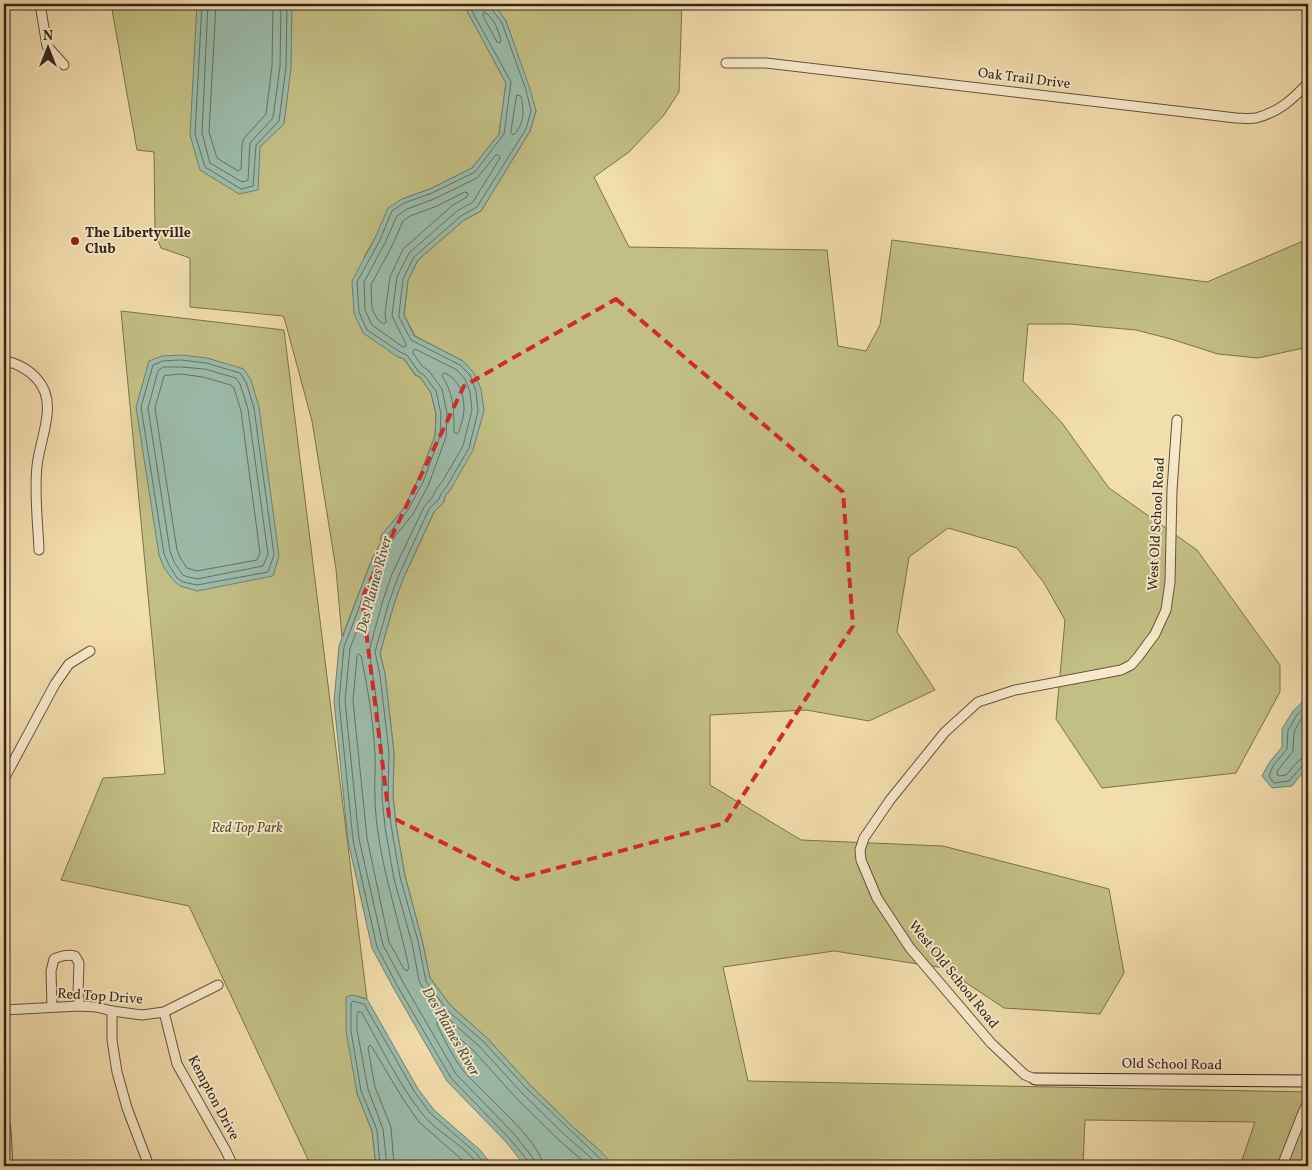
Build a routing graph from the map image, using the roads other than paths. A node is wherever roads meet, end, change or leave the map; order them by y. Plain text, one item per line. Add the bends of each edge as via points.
1 (40, 4) edge
2 (726, 63) dead end
3 (64, 66) dead end
4 (1308, 83) edge
5 (4, 360) edge
6 (1177, 420) dead end
7 (40, 550) dead end
8 (90, 652) dead end
9 (4, 779) edge
10 (218, 985) dead end
11 (79, 1006) junction
12 (52, 1007) junction
13 (4, 1010) edge
14 (112, 1011) junction
15 (164, 1012) junction
16 (1035, 1079) joint
17 (1308, 1081) edge
18 (1308, 1102) edge
19 (4, 1120) edge
20 (8, 1166) edge
21 (149, 1166) edge
22 (233, 1166) edge
23 (1282, 1166) edge

1 - 3 street via 47,46
2 - 4 street, Oak Trail Drive via 766,63 1236,118 1254,118 1274,112 1290,102
5 - 7 street via 32,374 43,386 47,398 48,412 36,467
6 - 16 street, West Old School Road via 1166,610 1138,656 1121,670 1015,690 978,702 944,732 890,800 864,838 860,850 877,898 910,948 991,1043 1025,1075
8 - 9 street via 69,664 55,684
10 - 15 street, Red Top Drive
11 - 12 street, Red Top Drive
11 - 12 street via 79,963 75,956 70,955 54,959
11 - 14 street, Red Top Drive
12 - 13 street, Red Top Drive
14 - 15 street, Red Top Drive via 142,1015
14 - 21 street via 117,1072
15 - 22 street, Kempton Drive via 177,1064
16 - 17 street, Old School Road
18 - 23 street
19 - 20 street

